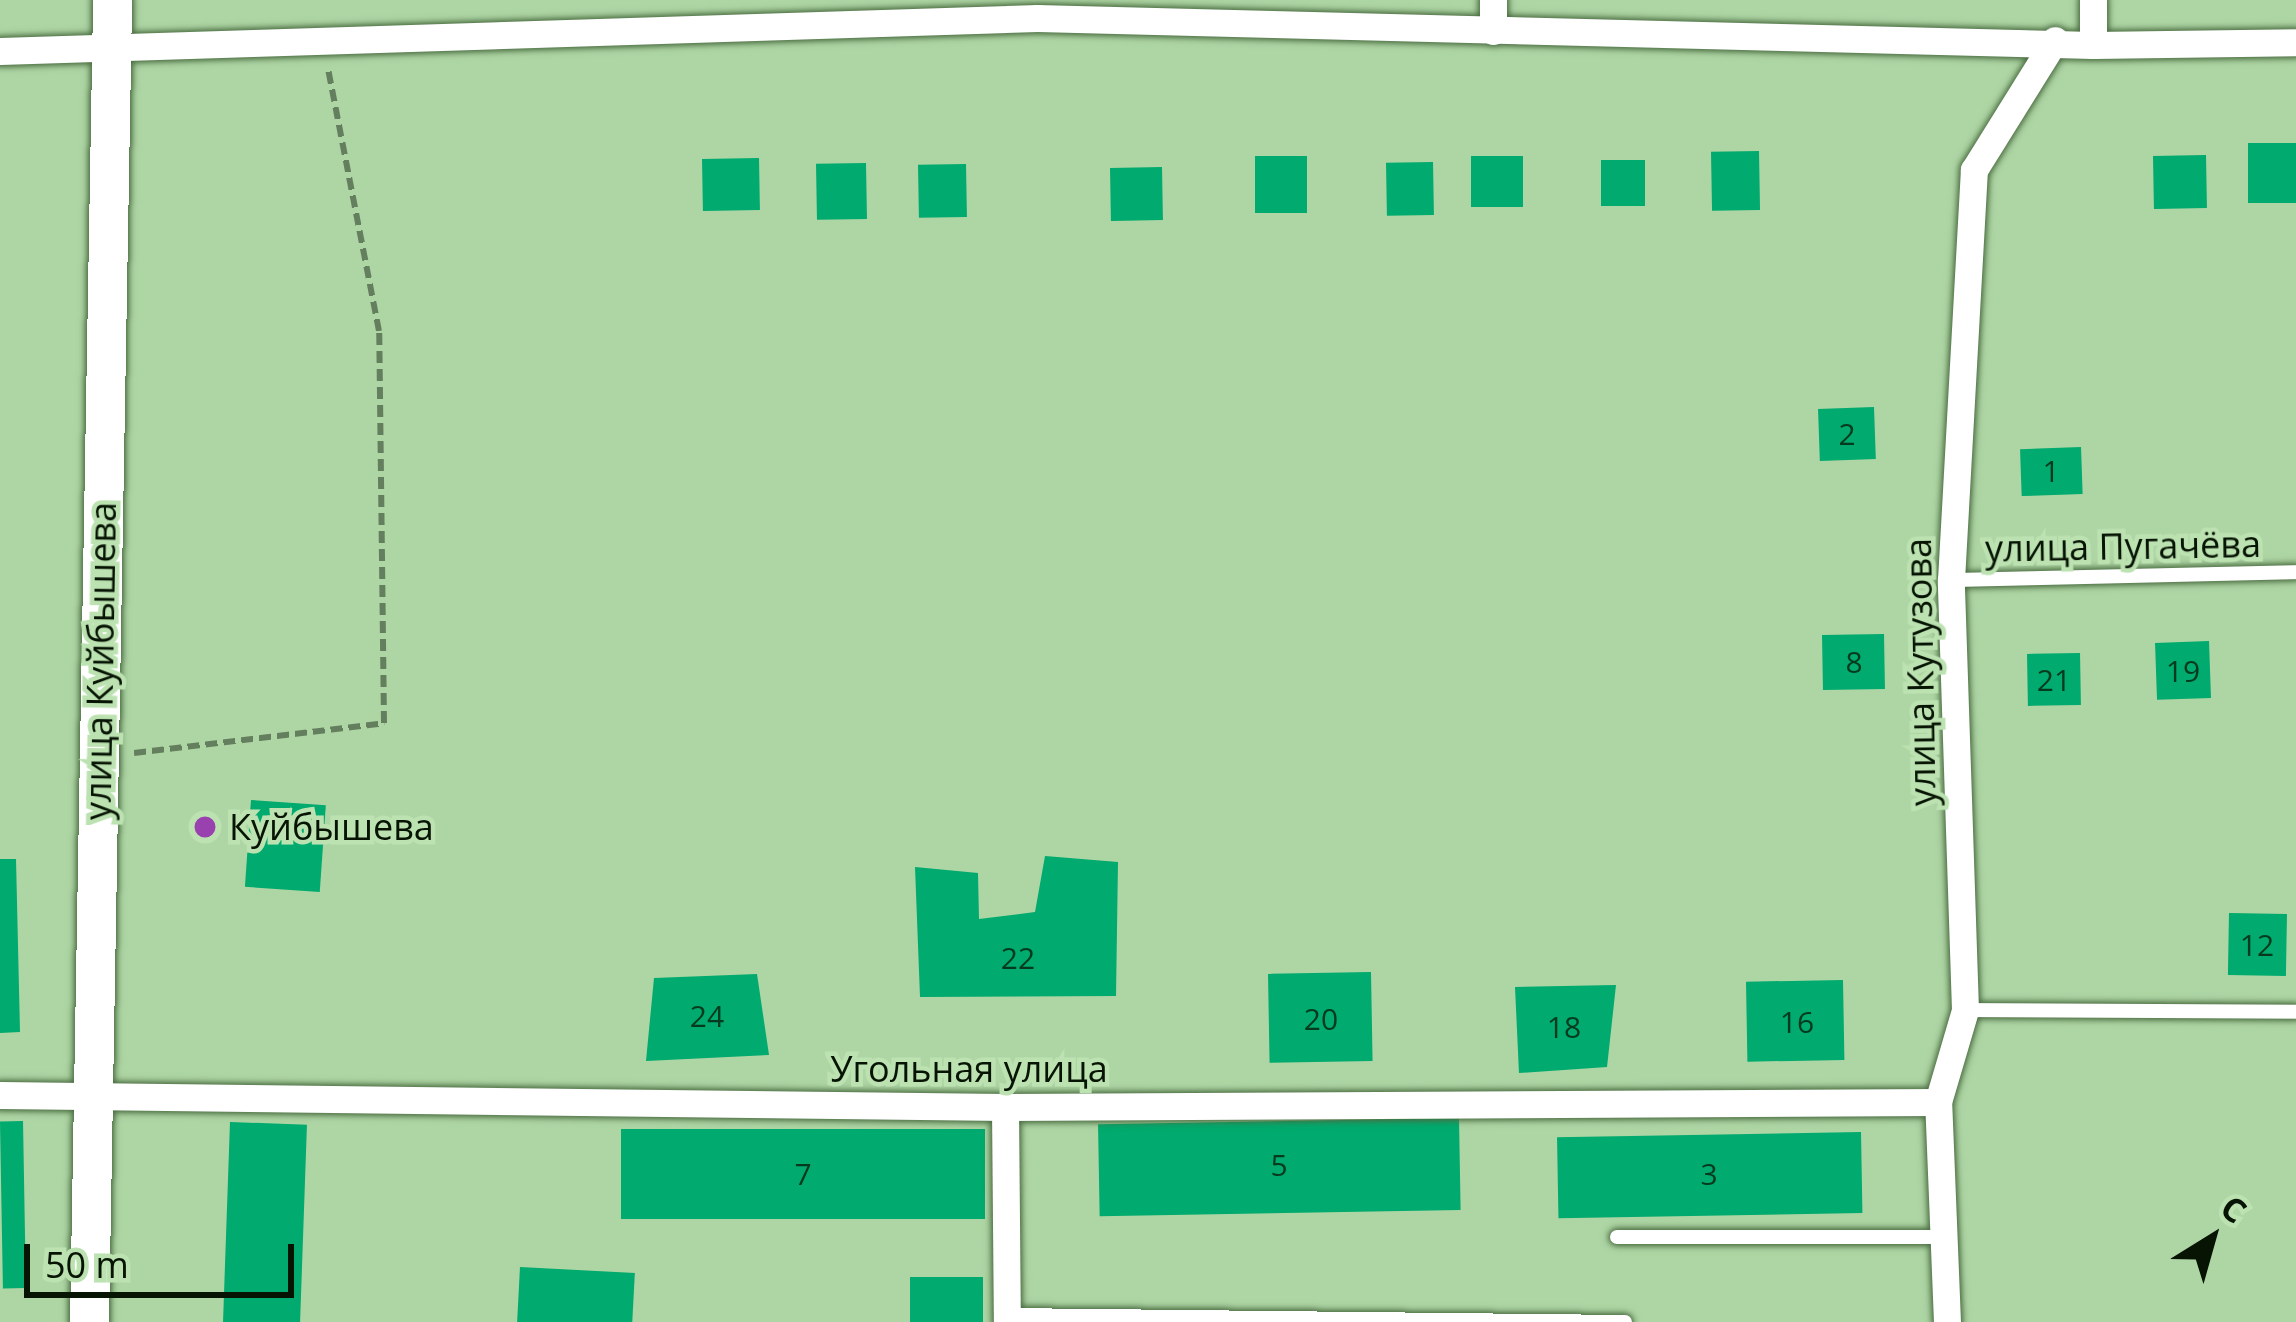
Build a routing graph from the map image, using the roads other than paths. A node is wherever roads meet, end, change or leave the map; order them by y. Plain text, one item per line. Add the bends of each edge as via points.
1 (112, 0) edge
2 (1493, 0) edge
3 (2093, 0) edge
4 (1038, 9) edge
5 (1493, 31) junction
6 (2055, 40) junction
7 (2296, 42) edge
8 (2093, 45) junction
9 (113, 49) junction
10 (0, 51) edge
11 (2296, 572) edge
12 (1951, 580) junction
13 (1965, 1010) junction
14 (2296, 1012) edge
15 (0, 1095) edge
16 (90, 1095) junction
17 (1938, 1102) junction
18 (1005, 1107) junction
19 (1618, 1237) dead end
20 (1943, 1238) junction
21 (1007, 1319) edge
22 (89, 1322) edge
23 (1625, 1322) edge
24 (1947, 1322) edge

1 - 9 street, улица Куйбышева
2 - 5 street
3 - 8 street
4 - 5 street
4 - 9 street
5 - 6 street
6 - 8 street
6 - 12 street, улица Кутузова via 1974,170
7 - 8 street
9 - 10 street
9 - 16 street, улица Куйбышева
11 - 12 lane, улица Пугачёва
12 - 13 street, улица Кутузова
13 - 14 lane
13 - 17 street, улица Кутузова
15 - 16 street, Угольная улица
16 - 18 street, Угольная улица
16 - 22 street, улица Куйбышева
17 - 18 street, Угольная улица
17 - 20 street, улица Кутузова
18 - 21 street
19 - 20 lane
20 - 24 street, улица Кутузова
21 - 23 lane

